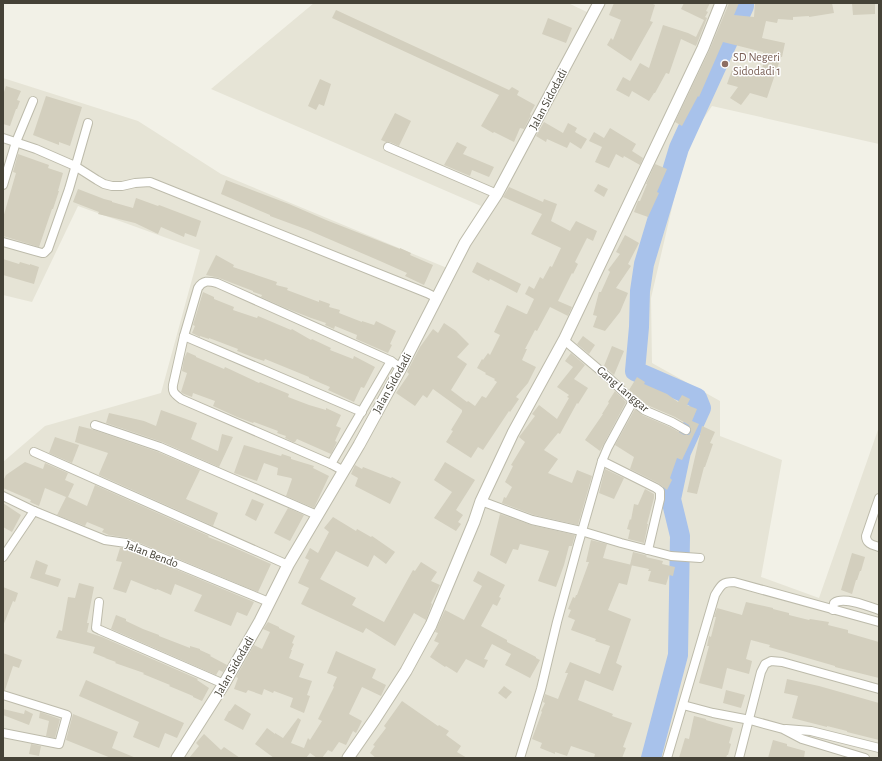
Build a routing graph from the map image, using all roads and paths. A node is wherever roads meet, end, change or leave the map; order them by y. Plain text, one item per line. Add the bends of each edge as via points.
1 (599, 3) edge
2 (721, 3) edge
3 (33, 101) dead end
4 (88, 123) dead end
5 (3, 138) edge
6 (16, 142) junction
7 (388, 147) dead end
8 (75, 166) junction
9 (3, 185) edge
10 (496, 194) junction
11 (3, 242) edge
12 (437, 298) junction
13 (184, 336) junction
14 (564, 340) junction
15 (396, 364) junction
16 (633, 401) junction
17 (362, 412) junction
18 (95, 425) dead end
19 (686, 430) dead end
20 (34, 452) dead end
21 (602, 461) junction
22 (331, 464) junction
23 (344, 471) junction
24 (3, 496) edge
25 (879, 498) edge
26 (481, 501) junction
27 (34, 511) junction
28 (317, 515) junction
29 (581, 531) junction
30 (879, 547) edge
31 (648, 550) junction
32 (3, 557) edge
33 (700, 558) dead end
34 (288, 565) junction
35 (99, 602) dead end
36 (269, 602) junction
37 (833, 610) junction
38 (879, 610) edge
39 (879, 622) edge
40 (224, 684) junction
41 (879, 690) edge
42 (3, 695) edge
43 (683, 705) junction
44 (750, 720) junction
45 (783, 729) junction
46 (3, 733) edge
47 (879, 748) edge
48 (177, 758) edge
49 (348, 758) edge
50 (520, 758) edge
51 (667, 758) edge
52 (739, 758) edge
53 (865, 758) edge

1 - 10 street, Jalan Sidodadi
2 - 14 street via 703,48
3 - 6 street
4 - 8 street
5 - 6 street
6 - 8 street
6 - 9 street
7 - 10 street
8 - 11 street via 48,249 42,254
8 - 12 street via 96,180 112,186 150,182
10 - 12 street, Jalan Sidodadi via 465,243
12 - 15 street, Jalan Sidodadi
13 - 15 street via 198,288 208,281
13 - 17 street
13 - 22 street via 172,390 175,394 181,399
14 - 16 street, Gang Langgar
14 - 26 street via 512,433
15 - 17 street
15 - 23 street, Jalan Sidodadi
16 - 19 street, Gang Langgar via 644,410
16 - 21 street
17 - 22 street
18 - 28 street via 160,447
20 - 34 street
21 - 29 street
21 - 31 street via 660,491
22 - 23 street
23 - 28 street, Jalan Sidodadi
24 - 27 street, Jalan Bendo
25 - 30 street via 866,536 866,541
26 - 29 street via 532,520
26 - 49 street via 431,625 406,671
27 - 32 street
27 - 36 street, Jalan Bendo via 105,540 126,543
28 - 34 street, Jalan Sidodadi
29 - 31 street
29 - 50 street via 541,689
31 - 33 street via 671,556
34 - 36 street, Jalan Sidodadi
35 - 40 street via 96,628
36 - 40 street, Jalan Sidodadi
37 - 38 street via 834,603 844,600
37 - 39 street
37 - 43 street via 734,582 725,582 715,595
40 - 48 street, Jalan Sidodadi
41 - 44 street via 771,661 765,664 761,672
42 - 46 street via 67,715 59,744
43 - 44 street
43 - 51 street
44 - 45 street
44 - 52 street
45 - 47 street via 811,731
45 - 53 street via 802,739

